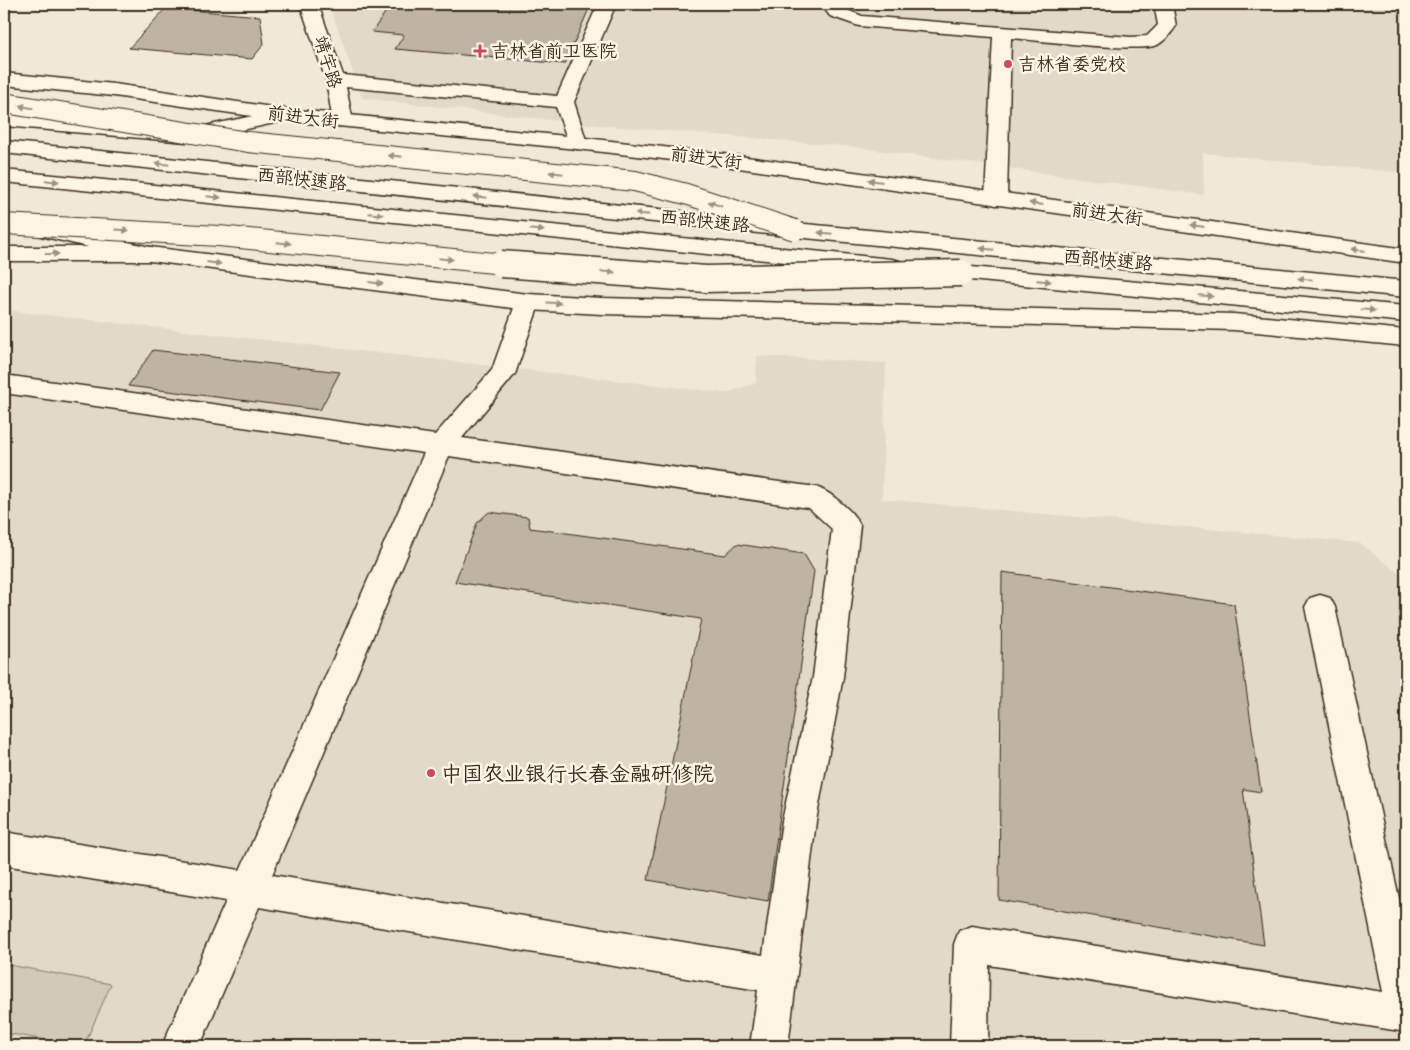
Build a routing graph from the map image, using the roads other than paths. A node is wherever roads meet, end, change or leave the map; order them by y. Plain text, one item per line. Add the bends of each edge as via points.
1 (309, 4) edge
2 (606, 4) edge
3 (830, 4) edge
4 (1163, 4) edge
5 (1002, 32) junction
6 (4, 78) edge
7 (335, 80) junction
8 (564, 102) junction
9 (4, 103) edge
10 (286, 115) junction
11 (4, 120) edge
12 (343, 122) junction
13 (577, 143) junction
14 (4, 147) edge
15 (4, 176) edge
16 (996, 198) junction
17 (4, 222) edge
18 (795, 230) junction
19 (4, 254) edge
20 (150, 254) junction
21 (1406, 256) edge
22 (961, 273) junction
23 (1406, 289) edge
24 (528, 302) junction
25 (1406, 314) edge
26 (1406, 338) edge
27 (4, 384) edge
28 (440, 446) junction
29 (1320, 607) dead end
30 (4, 848) edge
31 (248, 889) junction
32 (778, 976) junction
33 (1406, 1013) edge
34 (181, 1046) edge
35 (769, 1046) edge
36 (970, 1046) edge

1 - 7 main road, 靖宇路
2 - 8 main road
3 - 5 main road via 836,12 859,21
4 - 5 main road via 1167,26 1152,41
5 - 16 main road
6 - 10 main road, 前进大街
7 - 8 main road
7 - 12 main road, 靖宇路
8 - 13 main road
18 -> 9 main road, bridge via 686,194 635,181 248,142
10 - 11 main road via 186,136
10 - 12 main road, 前进大街
12 - 13 main road, 前进大街
16 -> 13 main road, 前进大街
18 -> 14 main road, 西部快速路, bridge
15 -> 22 main road, 西部快速路, bridge
21 -> 16 main road, 前进大街
17 - 20 main road
17 -> 22 main road, bridge via 219,236 513,265 706,279
23 -> 18 main road, 西部快速路
19 -> 20 main road
20 -> 24 main road
22 -> 25 main road, 西部快速路
24 -> 26 main road via 1234,322
24 - 28 main road via 504,374
27 - 28 main road
28 - 31 main road
28 - 32 main road via 816,498 846,525 828,677 799,821
29 - 33 main road
30 - 31 main road
31 - 32 main road
31 - 34 main road
32 - 35 main road
33 - 36 main road via 972,944

